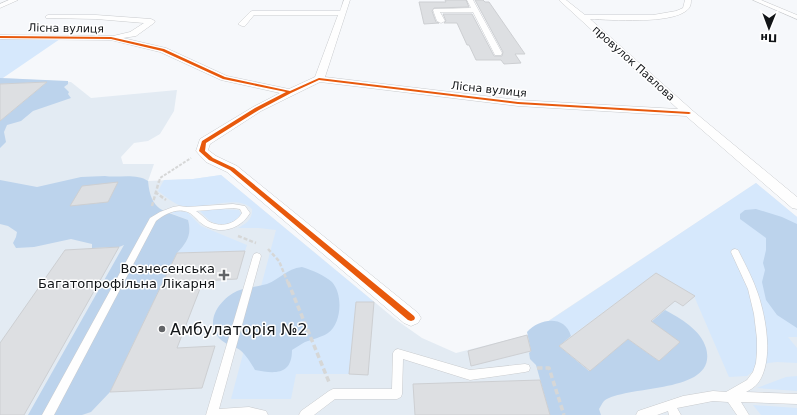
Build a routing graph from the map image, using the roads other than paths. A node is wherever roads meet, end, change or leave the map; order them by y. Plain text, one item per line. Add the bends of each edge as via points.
1 (15, 0) edge
2 (347, 0) edge
3 (470, 0) edge
4 (562, 0) edge
5 (688, 0) edge
6 (756, 0) edge
7 (0, 6) edge
8 (474, 10) junction
9 (342, 13) junction
10 (48, 17) dead end
11 (583, 17) junction
12 (797, 17) edge
13 (441, 21) dead end
14 (242, 24) dead end
15 (0, 37) edge
16 (111, 38) junction
17 (498, 53) dead end
18 (319, 79) junction
19 (290, 92) junction
20 (689, 113) junction
21 (797, 205) edge
22 (188, 209) junction
23 (735, 252) dead end
24 (257, 256) dead end
25 (411, 318) dead end
26 (525, 368) dead end
27 (730, 395) junction
28 (797, 399) edge
29 (672, 410) edge
30 (48, 415) edge
31 (212, 415) edge
32 (262, 415) edge
33 (305, 415) edge
34 (642, 415) edge
35 (743, 415) edge

1 - 7 street
2 - 9 street
3 - 8 street
4 - 11 street, провулок Павлова
5 - 11 street via 685,10 673,14
6 - 12 street
8 - 13 street via 436,10
8 - 17 street
9 - 14 street via 259,10 252,13
9 - 18 street
10 - 16 street, Лісна вулиця via 151,21 134,34
11 - 20 street, провулок Павлова
15 - 16 street, Лісна вулиця
16 - 19 street, Лісна вулиця via 163,50 224,78
18 - 19 street
18 - 20 street, Лісна вулиця via 518,103
19 - 25 street via 224,128 204,142 202,151 211,159 232,169
20 - 21 street, провулок Павлова
22 - 22 lane via 195,212 206,224 216,227 237,224 244,219 246,213 243,207 233,206
22 - 30 lane via 168,210 153,220
23 - 27 lane via 754,295 760,325 761,363 759,373 753,382
24 - 31 lane
26 - 33 lane via 470,374 398,353 397,394 333,394
27 - 28 lane
27 - 29 lane via 698,398
27 - 35 lane
29 - 34 lane
31 - 32 lane via 249,412

